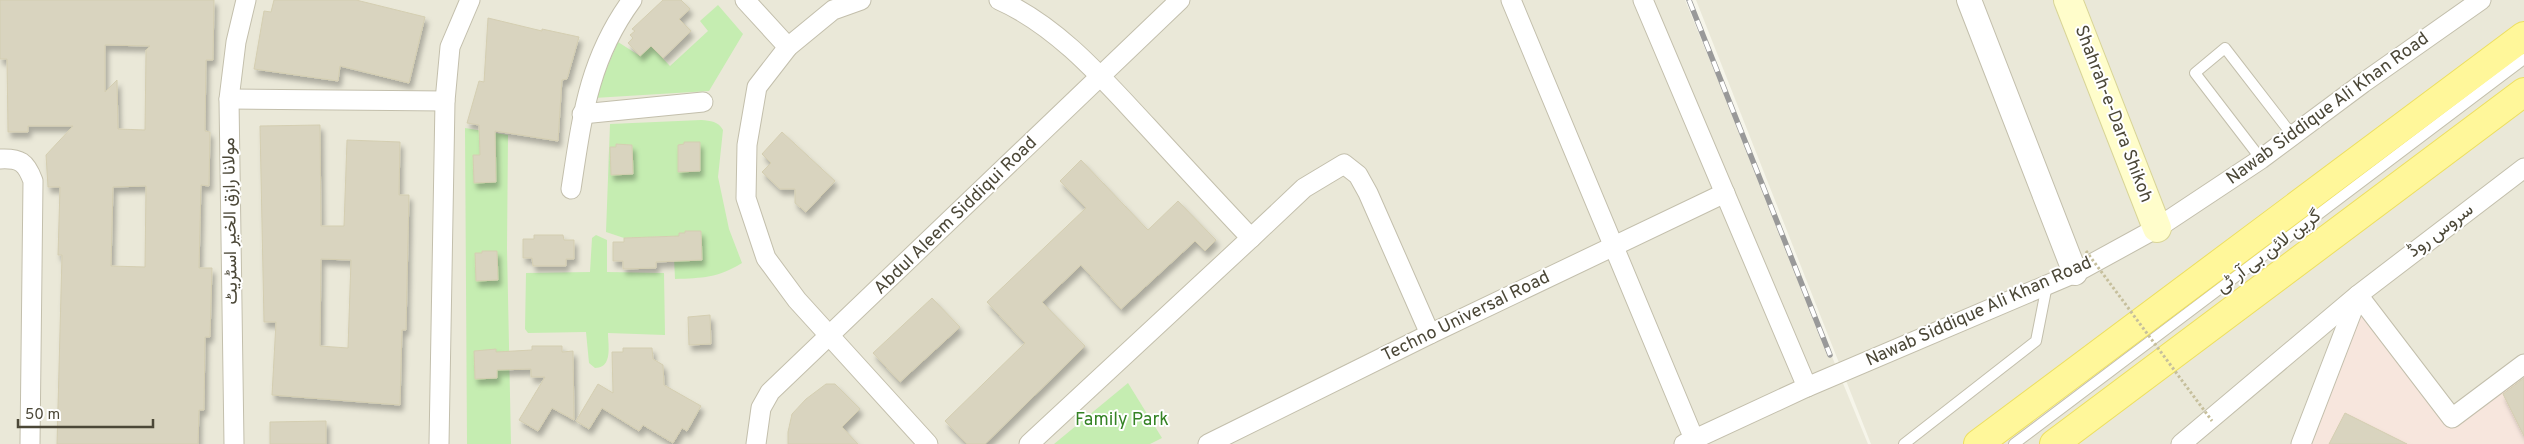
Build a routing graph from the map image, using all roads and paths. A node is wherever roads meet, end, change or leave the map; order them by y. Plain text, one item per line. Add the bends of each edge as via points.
1 (246, 0) edge
2 (470, 0) edge
3 (632, 0) edge
4 (745, 0) edge
5 (861, 0) edge
6 (1000, 0) edge
7 (1180, 0) edge
8 (1511, 0) edge
9 (1643, 0) edge
10 (1969, 0) edge
11 (2068, 0) edge
12 (2481, 0) edge
13 (2524, 36) edge
14 (788, 47) junction
15 (2524, 59) edge
16 (1101, 77) junction
17 (2524, 92) edge
18 (229, 99) junction
19 (445, 101) junction
20 (703, 102) dead end
21 (582, 114) junction
22 (2293, 136) junction
23 (0, 159) edge
24 (2262, 159) junction
25 (2524, 168) edge
26 (571, 189) dead end
27 (1725, 193) junction
28 (2157, 228) junction
29 (1251, 238) junction
30 (1613, 245) junction
31 (2086, 251) dead end
32 (2075, 273) junction
33 (2046, 285) junction
34 (2358, 295) junction
35 (1430, 334) junction
36 (830, 336) junction
37 (2524, 364) edge
38 (1807, 387) junction
39 (2212, 421) dead end
40 (1689, 442) edge
41 (30, 444) edge
42 (234, 444) edge
43 (439, 444) edge
44 (756, 444) edge
45 (928, 444) edge
46 (1029, 444) edge
47 (1208, 444) edge
48 (1904, 444) edge
49 (1978, 444) edge
50 (2014, 444) edge
51 (2054, 444) edge
52 (2181, 444) edge
53 (2302, 444) edge

1 - 18 street, مولانا رازق الخیر اسٹریٹ via 236,42
2 - 19 street via 450,47
3 - 21 street via 598,58
4 - 14 street
5 - 14 street via 833,10
6 - 16 street via 1050,32
7 - 16 street, Abdul Aleem Siddiqui Road
8 - 30 street
9 - 27 street
10 - 32 street
11 - 28 main road, Shahrah-e-Dara Shikoh
12 - 22 street, Nawab Siddique Ali Khan Road
13 - 49 main road
14 - 36 street via 757,88 747,145 746,198 766,258 797,300
15 - 50 lane, گرین لائن بی آر ٹی
16 - 29 street
16 - 36 street, Abdul Aleem Siddiqui Road
17 - 51 main road
18 - 19 street
18 - 42 street, مولانا رازق الخیر اسٹریٹ
19 - 43 street
20 - 21 street
21 - 26 street
22 - 24 street, Nawab Siddique Ali Khan Road
22 - 24 lane via 2225,48 2195,73
23 - 41 street via 15,158 28,168 33,180
24 - 28 street, Nawab Siddique Ali Khan Road
25 - 34 street, سروس روڈ
27 - 30 street, Techno Universal Road
27 - 38 street
28 - 32 street, Nawab Siddique Ali Khan Road
29 - 35 street via 1304,188 1344,164 1358,175 1368,193
29 - 46 street
30 - 35 street, Techno Universal Road
30 - 40 street
31 - 39 path, bridge
32 - 33 street, Nawab Siddique Ali Khan Road
33 - 38 street, Nawab Siddique Ali Khan Road
33 - 48 lane via 2036,341
34 - 37 street via 2452,418
34 - 52 street, سروس روڈ
34 - 53 street
35 - 47 street, Techno Universal Road
36 - 44 street, Abdul Aleem Siddiqui Road via 770,392 761,408
36 - 45 street
38 - 40 street, Nawab Siddique Ali Khan Road

